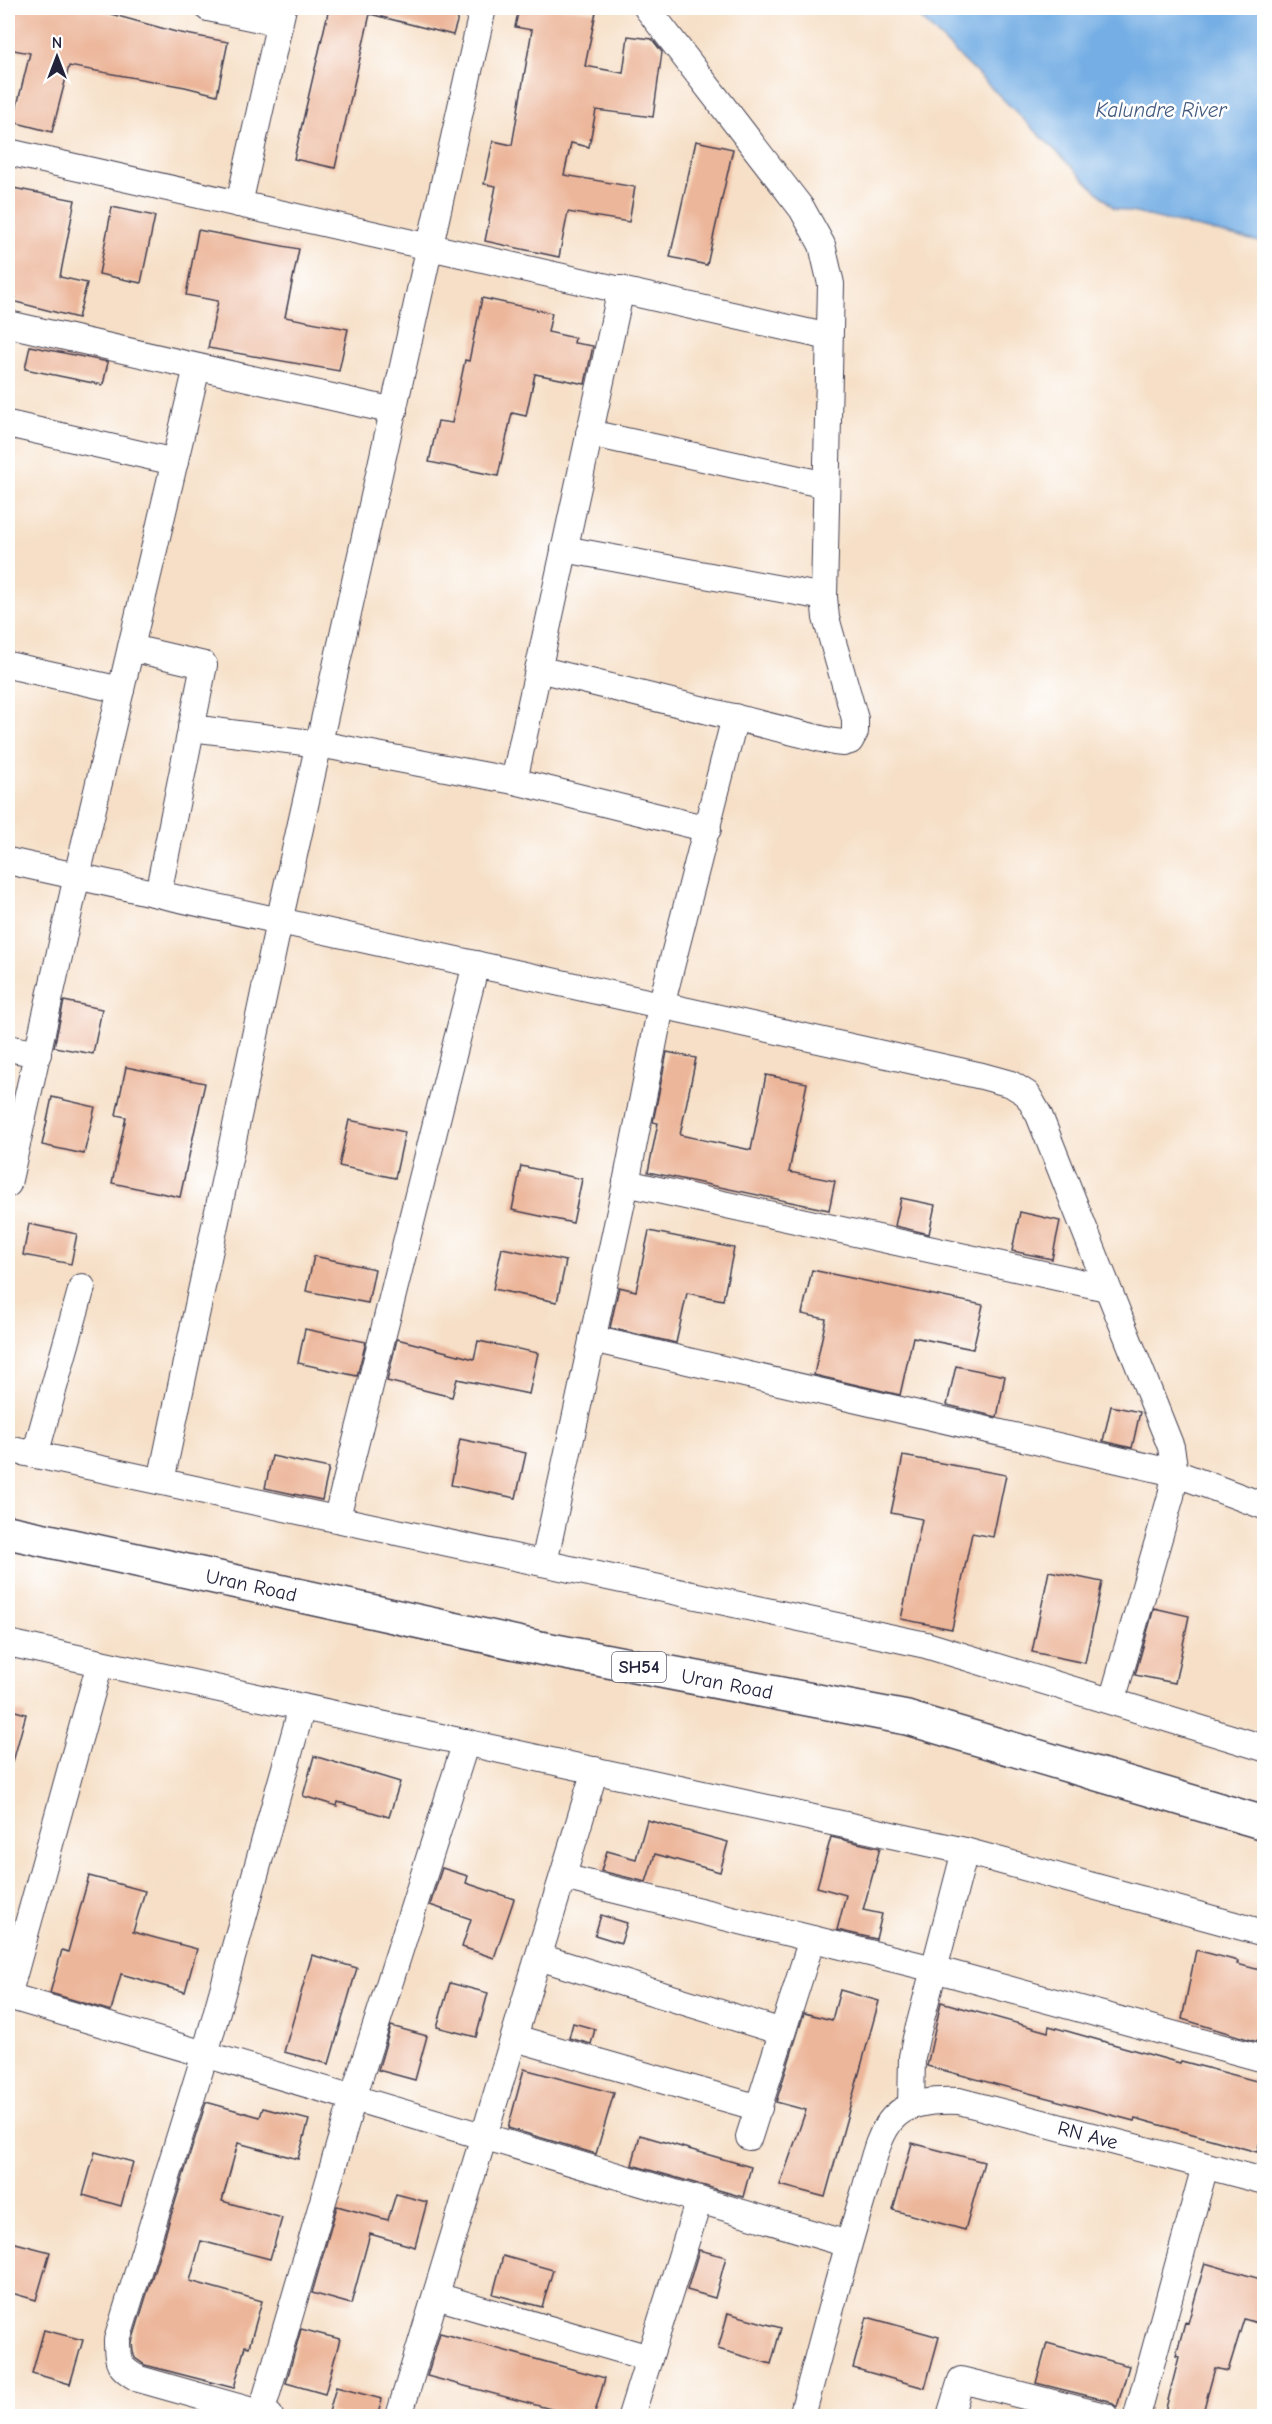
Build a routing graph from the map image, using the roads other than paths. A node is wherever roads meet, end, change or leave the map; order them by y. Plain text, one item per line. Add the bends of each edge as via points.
1 (208, 8) edge
2 (483, 8) edge
3 (647, 8) edge
4 (281, 15) edge
5 (8, 152) edge
6 (239, 204) junction
7 (431, 246) junction
8 (621, 289) junction
9 (8, 324) edge
10 (829, 337) junction
11 (197, 367) junction
12 (394, 411) junction
13 (8, 424) edge
14 (590, 433) junction
15 (175, 462) junction
16 (826, 485) junction
17 (564, 549) junction
18 (824, 597) junction
19 (131, 648) junction
20 (8, 665) edge
21 (538, 669) junction
22 (121, 690) junction
23 (735, 717) junction
24 (191, 728) junction
25 (319, 744) junction
26 (514, 781) junction
27 (708, 829) junction
28 (8, 861) edge
29 (77, 876) junction
30 (158, 894) junction
31 (279, 922) junction
32 (476, 964) junction
33 (661, 1006) junction
34 (8, 1048) edge
35 (38, 1054) junction
36 (626, 1183) junction
37 (8, 1184) edge
38 (82, 1287) dead end
39 (1107, 1288) junction
40 (592, 1340) junction
41 (8, 1449) edge
42 (35, 1455) junction
43 (1175, 1473) junction
44 (161, 1481) junction
45 (1264, 1506) edge
46 (337, 1518) junction
47 (8, 1532) edge
48 (544, 1563) junction
49 (8, 1643) edge
50 (100, 1663) junction
51 (1112, 1701) junction
52 (302, 1707) junction
53 (466, 1742) junction
54 (1264, 1748) edge
55 (595, 1770) junction
56 (1264, 1823) edge
57 (965, 1851) junction
58 (563, 1877) junction
59 (1264, 1933) edge
60 (812, 1939) junction
61 (539, 1957) junction
62 (934, 1969) junction
63 (8, 1996) edge
64 (782, 2032) junction
65 (515, 2038) junction
66 (205, 2054) junction
67 (1264, 2059) edge
68 (353, 2098) junction
69 (911, 2106) junction
70 (759, 2108) junction
71 (485, 2137) junction
72 (749, 2138) dead end
73 (1205, 2166) junction
74 (1264, 2181) edge
75 (699, 2200) junction
76 (848, 2244) junction
77 (436, 2296) junction
78 (649, 2358) junction
79 (265, 2415) edge
80 (399, 2416) edge
81 (631, 2416) edge
82 (802, 2416) edge
83 (950, 2416) edge
84 (1105, 2416) edge
85 (1137, 2416) edge

1 - 4 street
2 - 7 street
3 - 10 street via 802,209 822,245 831,284
4 - 6 street
5 - 6 street
6 - 7 street
7 - 8 street
7 - 12 street
8 - 10 street
8 - 14 street
9 - 11 street
10 - 16 street
11 - 12 street
11 - 15 street
12 - 25 street
13 - 15 street
14 - 16 street
14 - 17 street
15 - 19 street
16 - 18 street
17 - 18 street
17 - 21 street
18 - 23 street via 826,618 855,719 854,737 843,743 834,742
19 - 22 street
19 - 24 street via 204,665
20 - 22 street
21 - 23 street
21 - 26 street
22 - 29 street
23 - 27 street
24 - 25 street
24 - 30 street
25 - 26 street
25 - 31 street
26 - 27 street
27 - 33 street
28 - 29 street
29 - 30 street
29 - 35 street
30 - 31 street
31 - 32 street
31 - 44 street
32 - 33 street
32 - 46 street
33 - 36 street
33 - 39 street via 982,1076 1011,1084 1027,1094 1039,1115
34 - 35 street
35 - 37 street
36 - 39 street
36 - 40 street
38 - 42 street
39 - 43 street via 1171,1447
40 - 43 street
40 - 48 street
41 - 42 street
42 - 44 street
43 - 45 street
43 - 51 street
44 - 46 street
46 - 48 street
47 - 56 main road, Uran Road / SH54 via 540,1648 907,1718
48 - 51 street via 926,1645
49 - 50 street
50 - 52 street
50 - 63 street
51 - 54 street
52 - 53 street
52 - 66 street
53 - 55 street
53 - 68 street
55 - 57 street
55 - 58 street
57 - 59 street
57 - 62 street
58 - 60 street
58 - 61 street
60 - 62 street
60 - 64 street
61 - 64 street
61 - 65 street
62 - 67 street
62 - 69 street via 912,2057
63 - 66 street
64 - 70 street
65 - 70 street
65 - 71 street
66 - 68 street
66 - 79 street via 117,2340 117,2359 124,2371 139,2379
68 - 71 street
68 - 79 street
69 - 73 street, RN Ave via 934,2100 958,2101
69 - 76 street via 895,2116 883,2133
70 - 72 street
71 - 75 street
71 - 77 street
73 - 74 street, RN Ave
73 - 85 street
75 - 76 street
75 - 78 street
76 - 82 street
77 - 78 street
77 - 80 street
78 - 81 street
83 - 84 street via 961,2380

